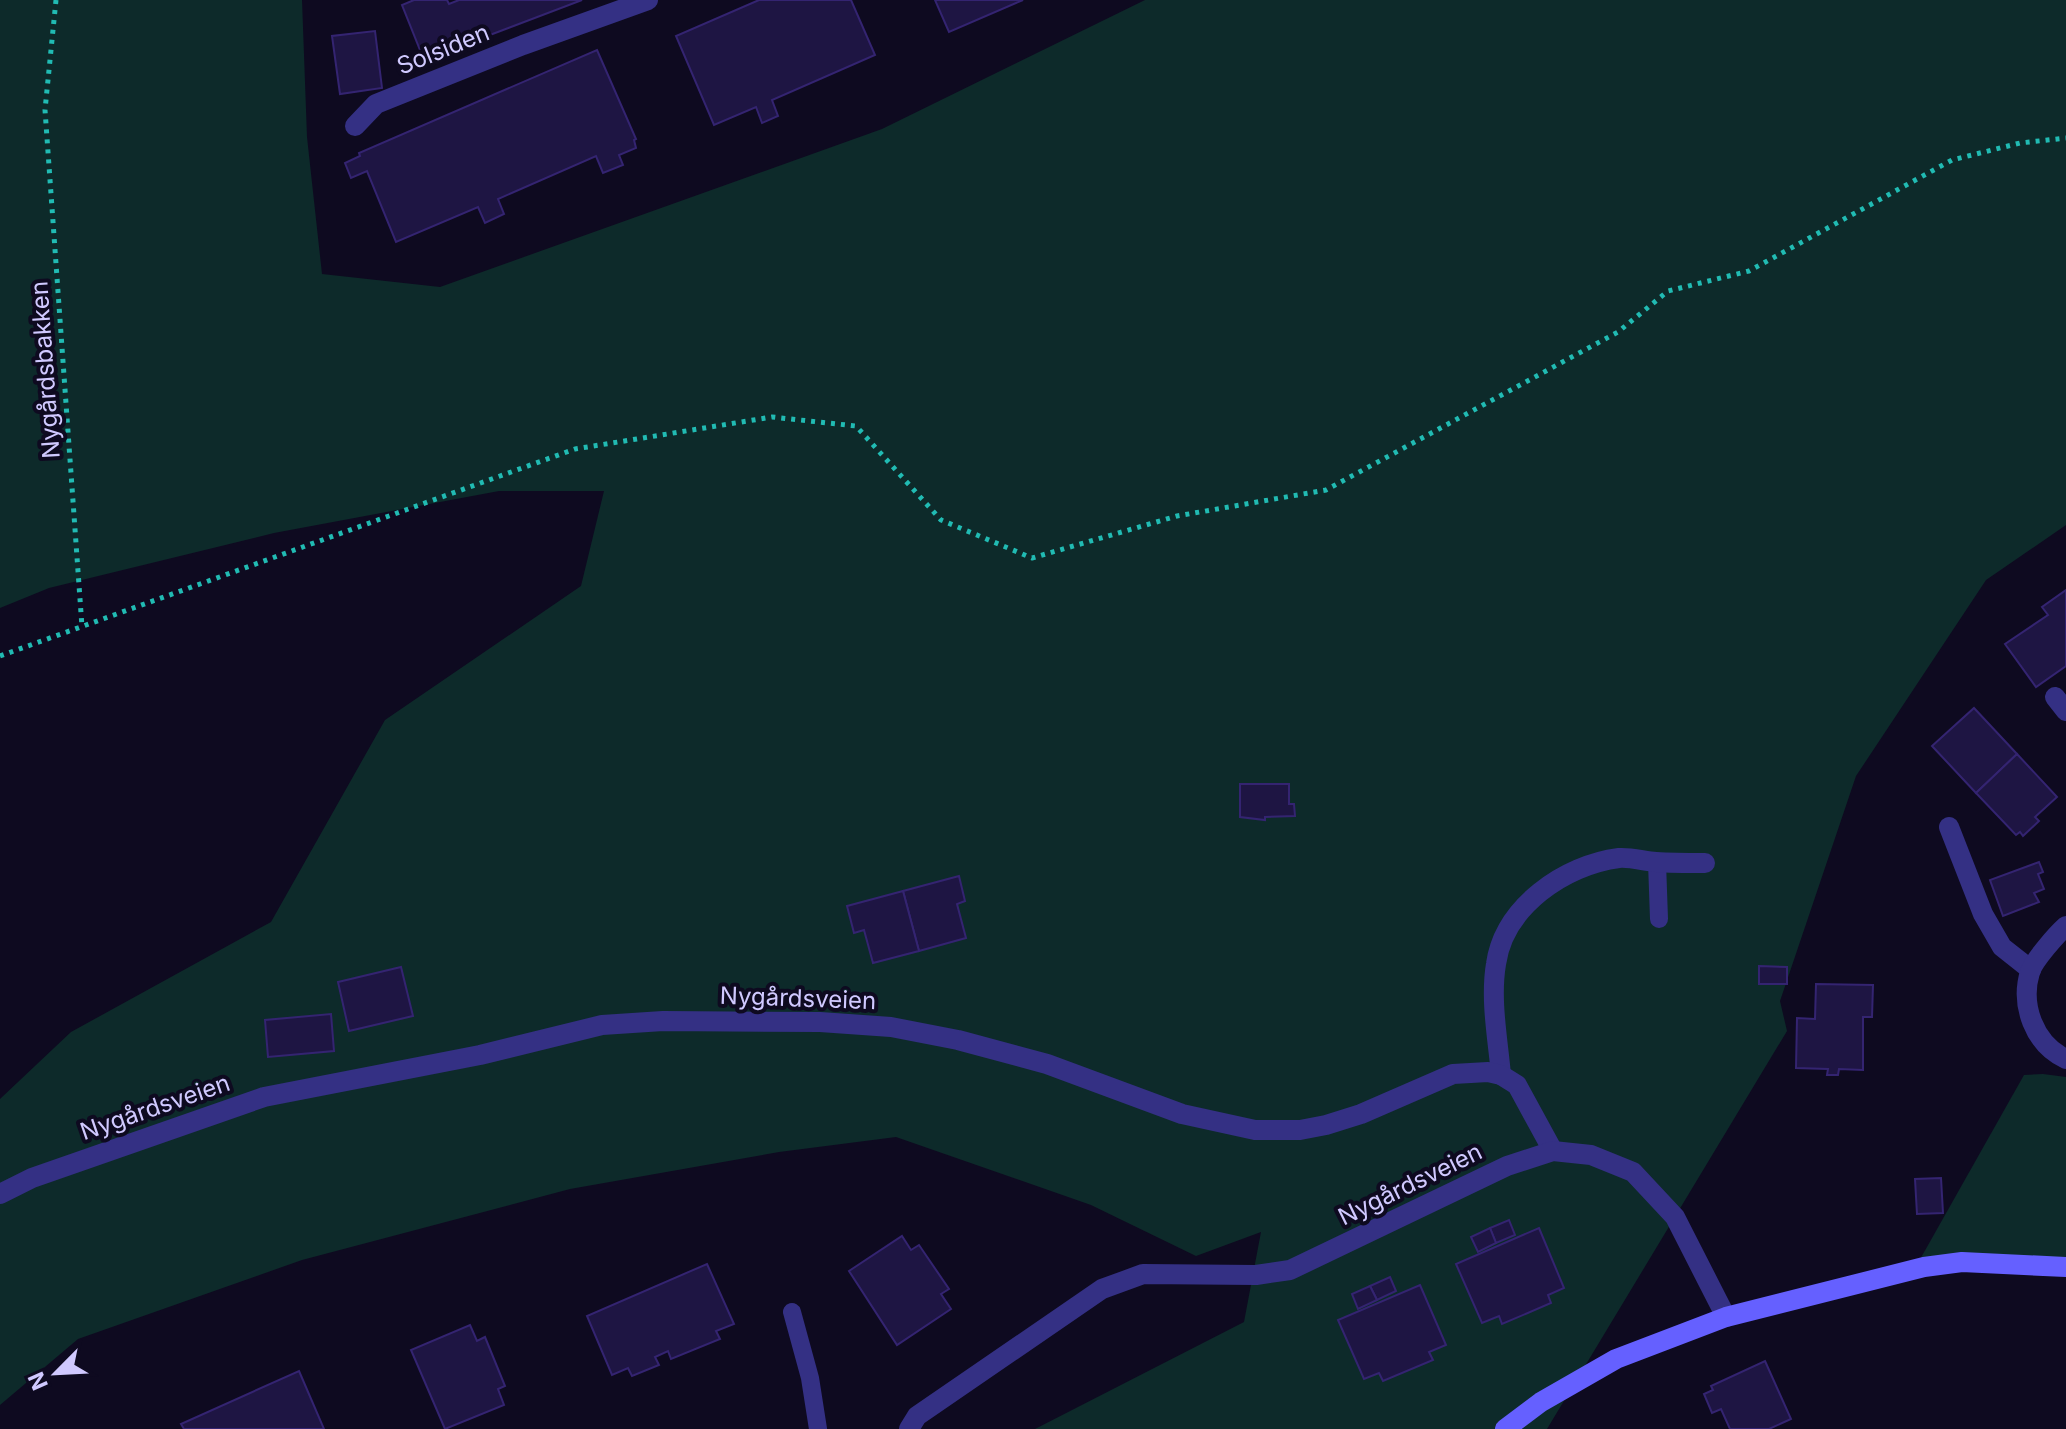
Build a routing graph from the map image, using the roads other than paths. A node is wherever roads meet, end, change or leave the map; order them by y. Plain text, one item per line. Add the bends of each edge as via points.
1 (648, 0) edge
2 (355, 126) dead end
3 (1949, 827) dead end
4 (1657, 862) junction
5 (1705, 863) dead end
6 (1659, 919) dead end
7 (2066, 926) edge
8 (2031, 970) junction
9 (2066, 1059) edge
10 (1501, 1075) junction
11 (1553, 1151) junction
12 (0, 1194) edge
13 (2066, 1267) edge
14 (792, 1312) dead end
15 (1726, 1317) junction
16 (818, 1429) edge
17 (909, 1429) edge
18 (1505, 1429) edge

1 - 2 street, Solsiden via 376,104
3 - 8 street via 1983,914 2002,947
4 - 5 street
4 - 6 lane
4 - 10 street via 1620,858 1579,869 1554,881 1524,908 1506,934 1496,964
7 - 8 street
8 - 9 street via 2027,1006 2035,1032
10 - 11 street via 1517,1085
10 - 12 street, Nygårdsveien via 1453,1074 1326,1125 1255,1130 1182,1114 1047,1064 891,1027 663,1021 602,1025 264,1097
11 - 15 street, Nygårdsveien via 1591,1155 1633,1172 1675,1217
11 - 17 street, Nygårdsveien via 1507,1166 1290,1270 1256,1275 1143,1274 1102,1289 917,1416
13 - 15 main road via 1962,1262 1924,1267
14 - 16 lane
15 - 18 main road via 1616,1359

